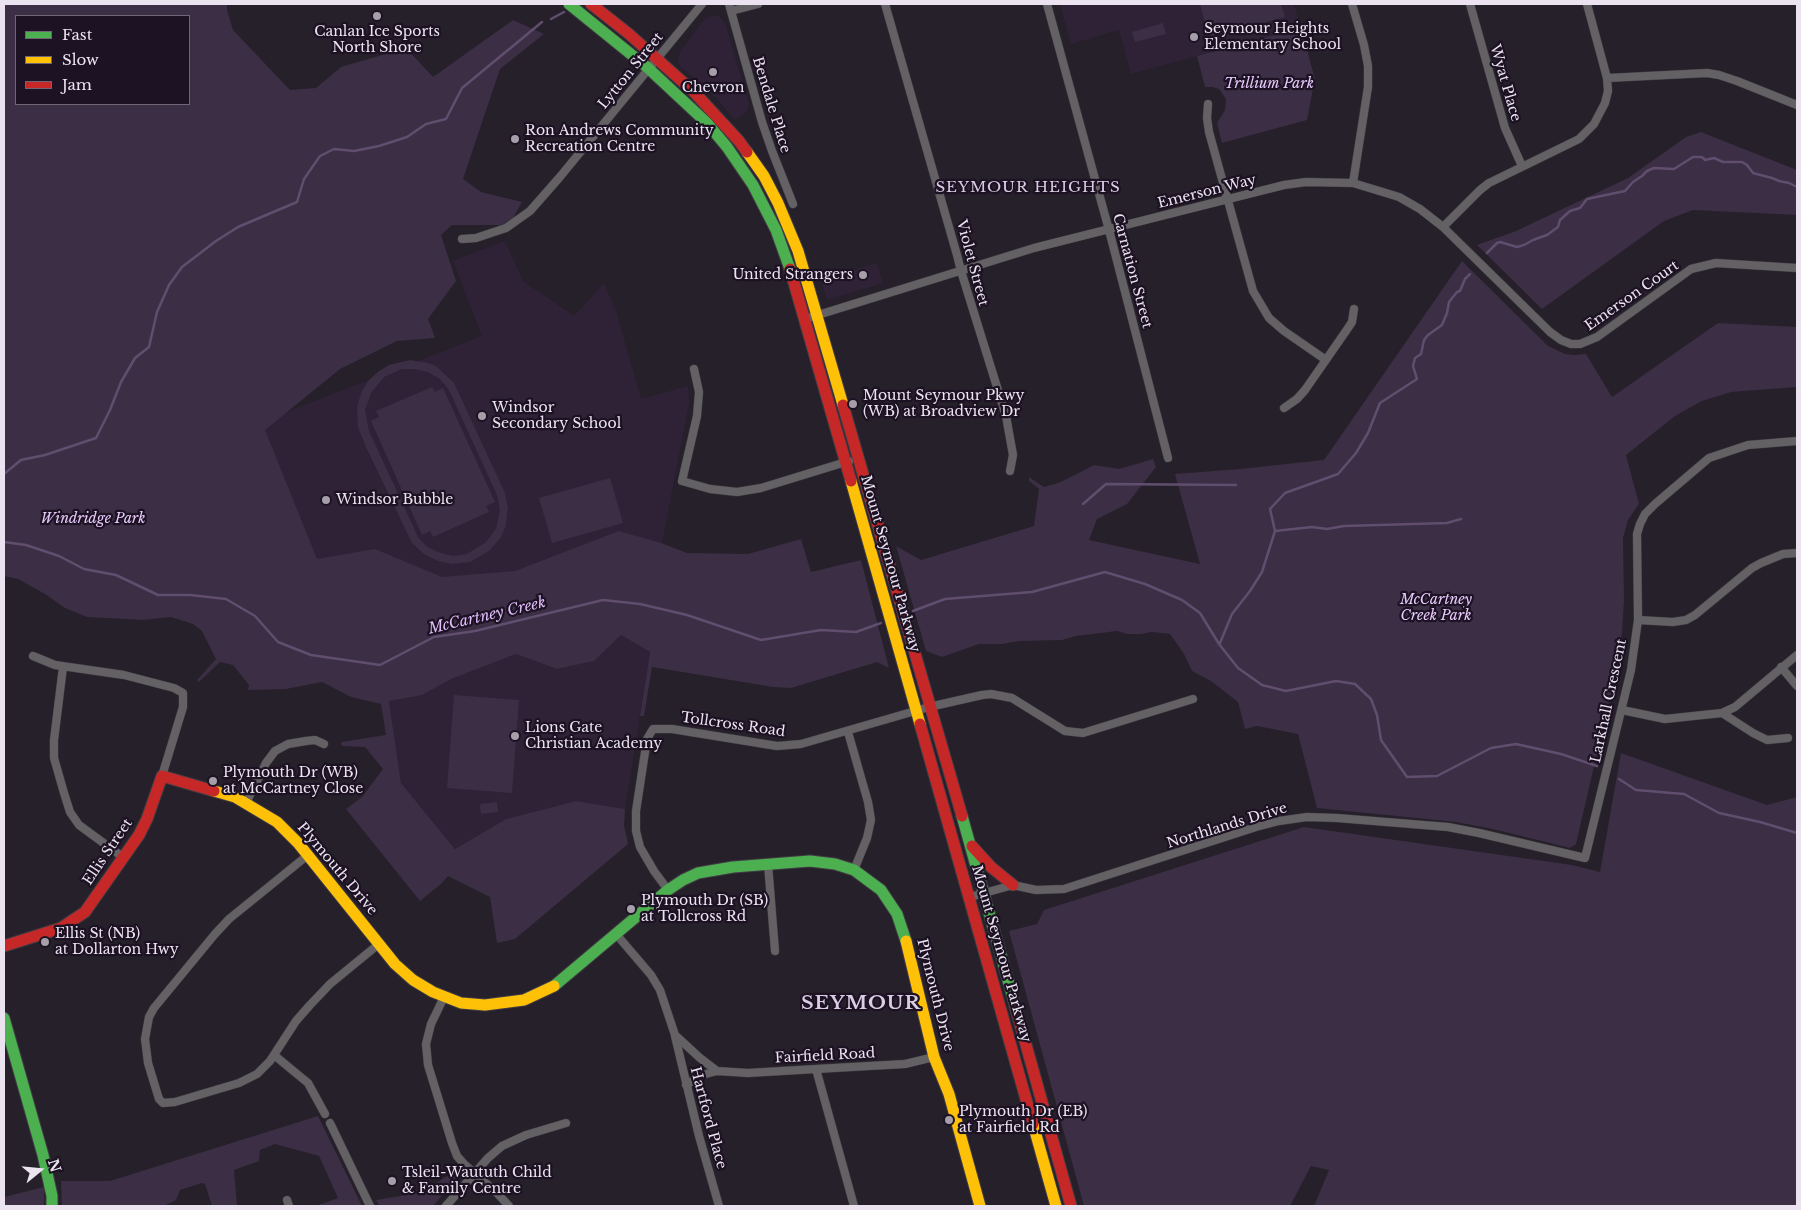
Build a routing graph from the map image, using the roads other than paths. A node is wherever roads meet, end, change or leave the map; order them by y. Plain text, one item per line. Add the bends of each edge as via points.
1 (569, 4) edge
2 (591, 4) edge
3 (702, 4) edge
4 (758, 4) edge
5 (885, 4) edge
6 (1047, 4) edge
7 (1352, 4) edge
8 (1470, 4) edge
9 (1588, 4) edge
10 (730, 8) edge
11 (656, 59) junction
12 (648, 68) junction
13 (1607, 78) junction
14 (1208, 104) dead end
15 (1797, 104) edge
16 (1522, 166) junction
17 (1353, 183) junction
18 (1228, 200) junction
19 (792, 204) dead end
20 (1443, 226) junction
21 (1109, 230) junction
22 (462, 239) dead end
23 (1797, 268) edge
24 (961, 272) junction
25 (1354, 309) dead end
26 (818, 316) junction
27 (805, 319) junction
28 (1571, 344) joint
29 (1326, 360) junction
30 (694, 369) dead end
31 (1284, 408) dead end
32 (1797, 442) edge
33 (858, 458) junction
34 (1168, 458) dead end
35 (845, 462) junction
36 (1010, 471) dead end
37 (1797, 553) edge
38 (1638, 620) junction
39 (1797, 655) edge
40 (33, 656) dead end
41 (63, 667) junction
42 (1781, 667) junction
43 (1797, 686) edge
44 (1193, 699) dead end
45 (930, 707) junction
46 (1622, 710) junction
47 (916, 711) junction
48 (1722, 713) junction
49 (848, 732) junction
50 (1788, 738) dead end
51 (324, 744) dead end
52 (162, 776) junction
53 (246, 803) junction
54 (970, 844) junction
55 (308, 855) junction
56 (124, 858) junction
57 (1585, 858) joint
58 (768, 864) junction
59 (854, 870) junction
60 (1013, 885) junction
61 (668, 890) junction
62 (983, 892) junction
63 (970, 897) junction
64 (616, 934) junction
65 (380, 943) junction
66 (4, 946) edge
67 (775, 952) dead end
68 (444, 997) junction
69 (4, 1018) edge
70 (675, 1035) junction
71 (274, 1055) junction
72 (934, 1057) junction
73 (816, 1069) junction
74 (717, 1070) junction
75 (686, 1085) junction
76 (325, 1114) dead end
77 (330, 1123) dead end
78 (566, 1123) dead end
79 (474, 1173) junction
80 (52, 1206) edge
81 (370, 1206) edge
82 (446, 1206) edge
83 (509, 1206) edge
84 (719, 1206) edge
85 (854, 1206) edge
86 (980, 1206) edge
87 (1056, 1206) edge
88 (1071, 1206) edge

1 - 12 main road, Mount Seymour Parkway
2 - 11 main road, Mount Seymour Parkway
3 - 11 street, Lytton Street
4 - 10 street
5 - 24 street, Violet Street
6 - 21 street, Carnation Street
7 - 17 street via 1368,66 1368,87
8 - 16 street, Wyat Place via 1505,128
9 - 13 street
10 - 19 street, Bendale Place via 762,122
11 - 12 street, Lytton Street
11 - 26 main road, Mount Seymour Parkway via 727,127 764,176 798,251
12 - 22 street, Lytton Street via 530,211 506,228
12 - 27 main road, Mount Seymour Parkway via 707,123 753,185 786,255
13 - 15 street via 1707,73
13 - 16 street via 1605,103 1587,131 1579,139
14 - 18 street via 1209,132
16 - 20 street via 1489,183
17 - 18 street, Emerson Way via 1306,182
17 - 20 street, Emerson Way via 1399,197
18 - 21 street, Emerson Way
18 - 29 street via 1259,303 1269,318 1284,331
20 - 28 street, Emerson Way via 1550,332
21 - 24 street, Emerson Way via 1034,248
21 - 34 street, Carnation Street
23 - 28 street, Emerson Court via 1716,263 1691,269 1598,337
24 - 26 street, Emerson Way
24 - 36 street, Violet Street via 1006,416 1013,455
25 - 29 street via 1352,322
26 - 27 street, Emerson Way
26 - 33 main road, Mount Seymour Parkway
27 - 35 main road, Mount Seymour Parkway
29 - 31 street via 1305,390
30 - 35 street via 699,392 697,416 682,481 737,492 761,488
32 - 38 street, Larkhall Crescent via 1748,445 1709,458 1645,514 1637,534
33 - 35 street
33 - 45 main road, Mount Seymour Parkway
35 - 47 main road, Mount Seymour Parkway
37 - 38 street via 1783,554 1756,566 1686,620
38 - 46 street, Larkhall Crescent
39 - 42 street
40 - 41 street
41 - 52 street, Ellis Street via 124,675 183,693 183,707
41 - 56 street via 54,758 70,812 78,825
42 - 43 street
42 - 48 street via 1735,707
44 - 45 street, Tollcross Road via 1083,734 1065,731 1002,695 982,695
45 - 47 street, Tollcross Road
45 - 54 main road, Mount Seymour Parkway
46 - 48 street via 1665,719
46 - 57 street, Larkhall Crescent
47 - 49 street, Tollcross Road
47 - 63 main road, Mount Seymour Parkway
48 - 50 street via 1767,740
49 - 59 street via 870,820 868,838
49 - 61 street, Tollcross Road via 801,744 777,746 672,729 653,729 647,738 636,831 640,847
51 - 53 street via 306,741 288,744 275,751
52 - 53 main road, Plymouth Drive
52 - 56 main road, Ellis Street via 147,819
53 - 55 main road, Plymouth Drive via 277,822
54 - 60 main road
54 - 62 main road, Mount Seymour Parkway
55 - 65 main road, Plymouth Drive
55 - 71 street via 229,919 154,1008 146,1028 148,1063 156,1092 163,1103 249,1078 264,1068
56 - 66 main road, Ellis Street via 85,912 72,922
57 - 60 street, Northlands Drive via 1448,827 1307,817 1279,820 1064,889 1036,890
58 - 59 main road, Plymouth Drive via 819,861
58 - 61 main road, Plymouth Drive via 707,871
58 - 67 street
59 - 72 main road, Plymouth Drive via 881,890 897,914 910,952
60 - 62 street, Northlands Drive
61 - 64 main road, Plymouth Drive
62 - 63 street, Northlands Drive
62 - 88 main road, Mount Seymour Parkway
63 - 87 main road, Mount Seymour Parkway
64 - 68 main road, Plymouth Drive via 557,984 524,1000 485,1005 461,1003
64 - 70 street via 660,990
65 - 68 main road, Plymouth Drive via 413,980
65 - 71 street via 316,999 296,1021
68 - 79 street via 426,1044 428,1065 457,1156
69 - 80 main road via 43,1155
70 - 74 street
70 - 75 street, Hartford Place
71 - 76 street via 308,1083
72 - 73 street, Fairfield Road via 905,1064
72 - 86 main road, Plymouth Drive via 949,1094
73 - 74 street, Fairfield Road via 748,1073
73 - 85 street
74 - 75 street, Fairfield Road
75 - 84 street, Hartford Place
77 - 81 street
78 - 79 street via 502,1146
79 - 82 street
79 - 83 street

